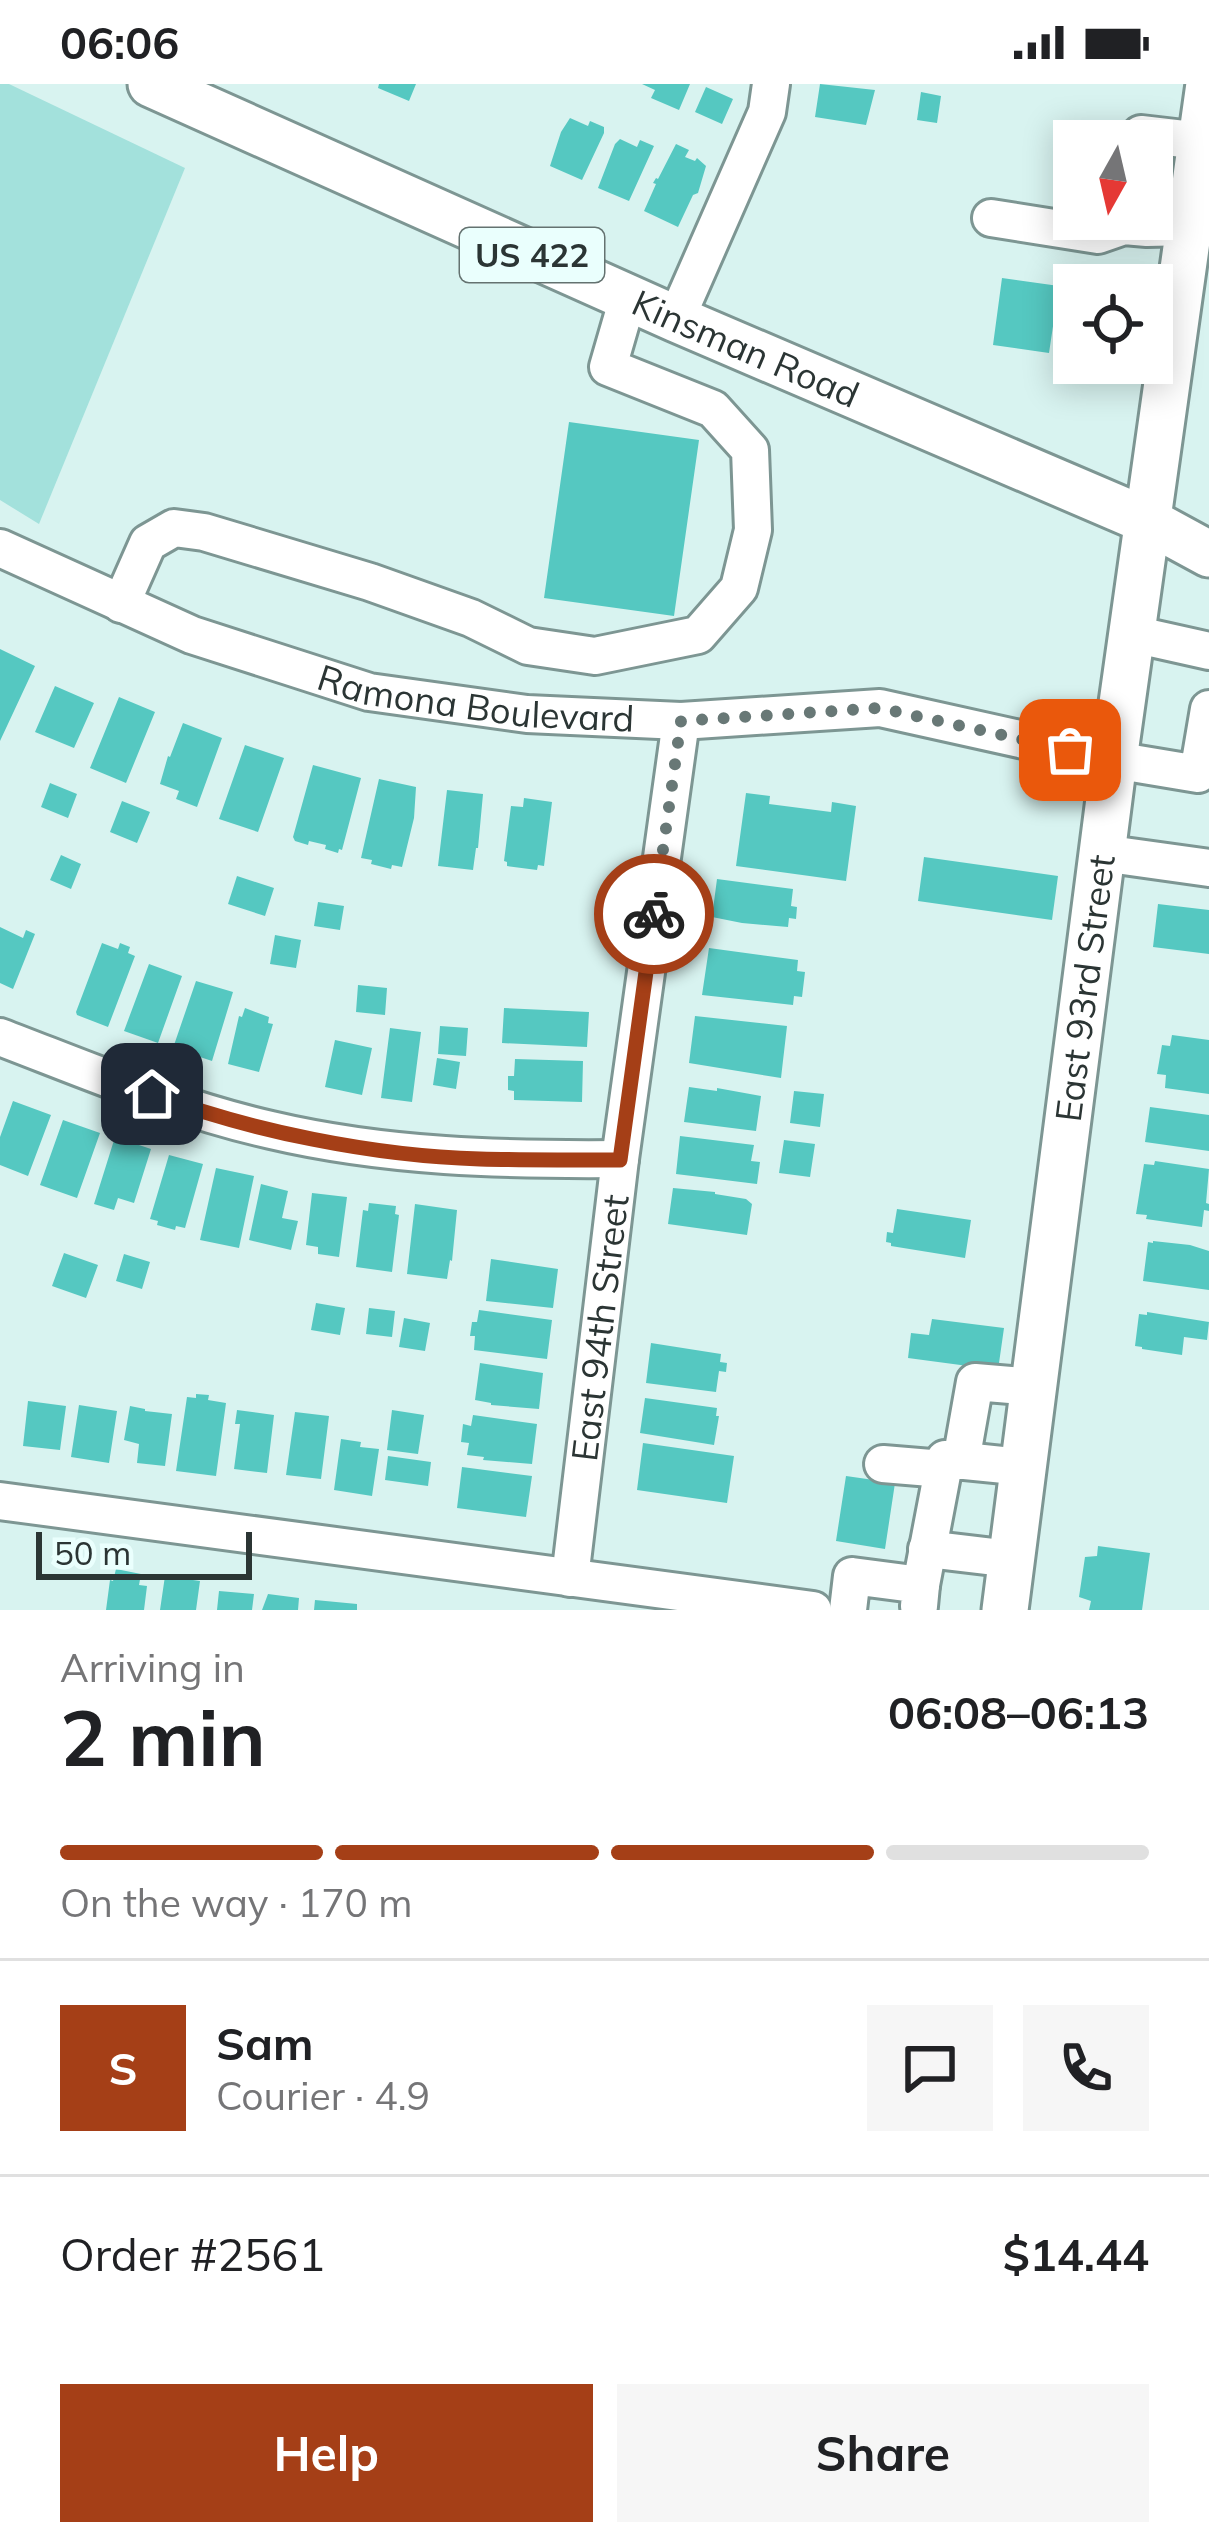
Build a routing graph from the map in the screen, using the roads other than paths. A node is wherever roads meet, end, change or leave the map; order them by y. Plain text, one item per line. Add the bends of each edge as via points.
1 (151, 84) edge
2 (771, 84) edge
3 (1209, 84) edge
4 (1173, 138) edge
5 (1201, 141) junction
6 (991, 218) dead end
7 (1198, 223) edge
8 (1053, 228) edge
9 (628, 298) junction
10 (676, 319) junction
11 (1150, 522) junction
12 (0, 548) edge
13 (1209, 554) edge
14 (121, 604) junction
15 (1133, 634) junction
16 (1209, 651) edge
17 (1209, 709) edge
18 (681, 721) junction
19 (1114, 760) junction
20 (1204, 784) edge
21 (1102, 853) junction
22 (1209, 868) edge
23 (0, 1037) edge
24 (620, 1160) junction
25 (1034, 1387) junction
26 (883, 1463) dead end
27 (952, 1465) junction
28 (1023, 1467) junction
29 (0, 1501) edge
30 (927, 1549) junction
31 (1012, 1559) junction
32 (570, 1578) junction
33 (920, 1598) edge
34 (813, 1610) edge
35 (848, 1610) edge
36 (1005, 1610) edge

1 - 9 main road, Kinsman Road / US 422
2 - 10 street
3 - 5 main road, East 93rd Street
4 - 5 street
5 - 7 main road, East 93rd Street
6 - 8 street
7 - 11 main road, East 93rd Street
9 - 10 main road, Kinsman Road / US 422
9 - 14 street via 608,367 713,410 750,450 753,530 739,588 698,635 596,656 528,646 370,581 175,528 148,543
10 - 11 main road, Kinsman Road / US 422
11 - 13 main road, Kinsman Road / US 422
11 - 15 main road, East 93rd Street
12 - 14 street, Ramona Boulevard
14 - 18 street, Ramona Boulevard via 369,692 527,714
15 - 16 street
15 - 19 main road, East 93rd Street
17 - 20 street
18 - 19 street, Ramona Boulevard via 880,708
18 - 24 street, East 94th Street
19 - 20 street, Ramona Boulevard
19 - 21 main road, East 93rd Street
21 - 22 street
21 - 25 main road, East 93rd Street
23 - 24 street via 272,1130 475,1159
24 - 32 street, East 94th Street
25 - 27 street via 975,1382
25 - 28 main road, East 93rd Street
26 - 27 street
27 - 28 street
27 - 30 street
28 - 31 main road, East 93rd Street
29 - 32 street
30 - 31 street
30 - 33 street
31 - 36 main road, East 93rd Street
32 - 34 street
33 - 35 street via 852,1576

